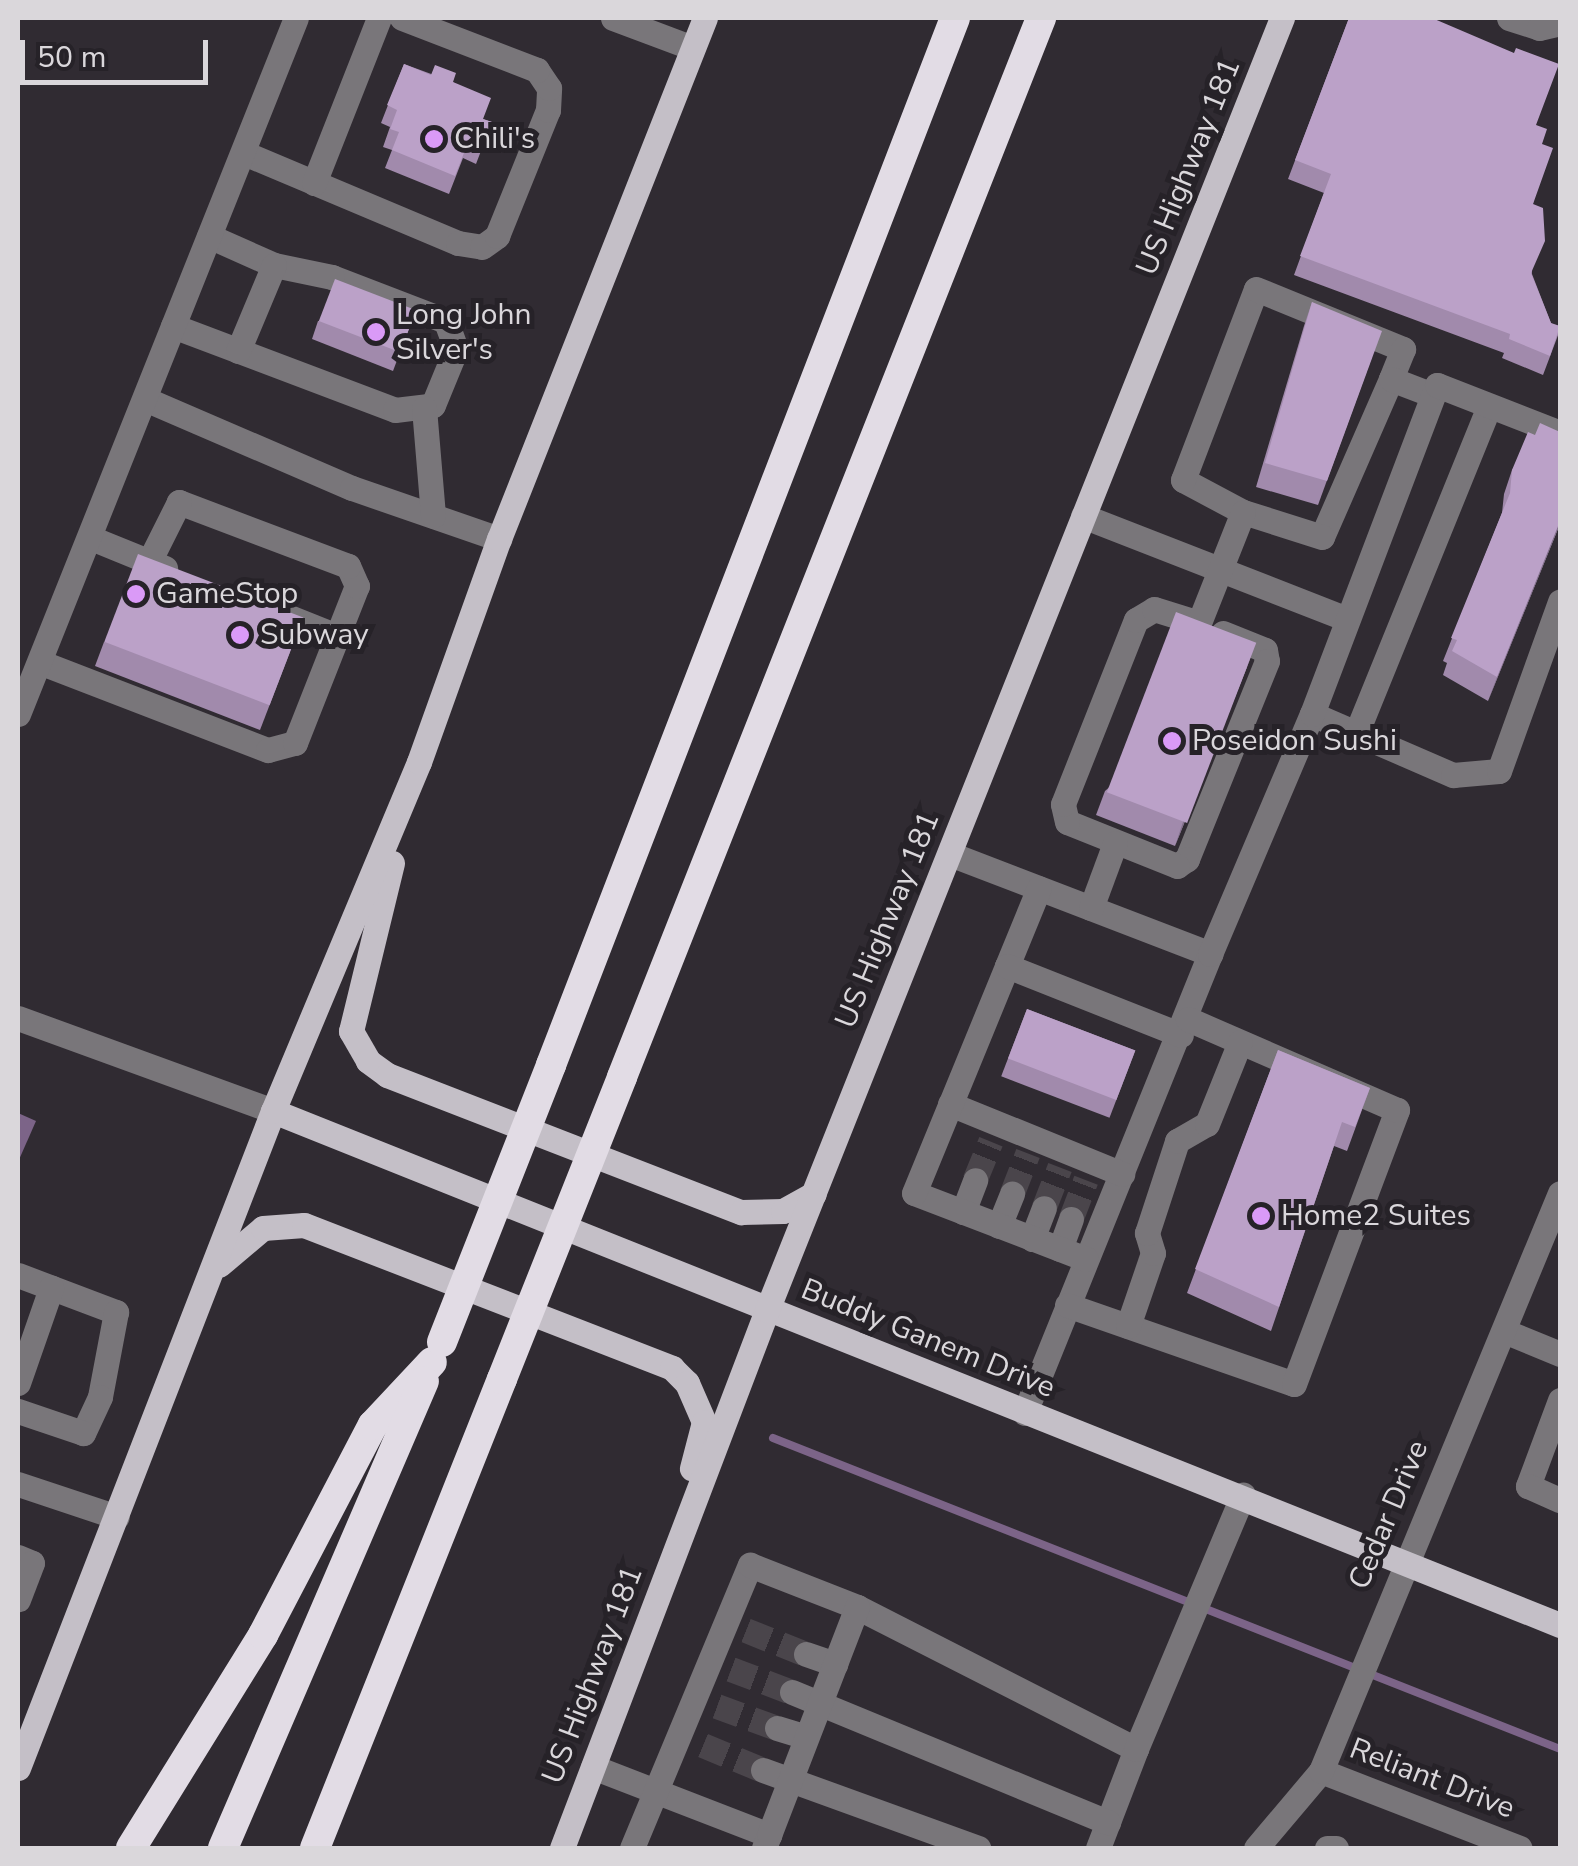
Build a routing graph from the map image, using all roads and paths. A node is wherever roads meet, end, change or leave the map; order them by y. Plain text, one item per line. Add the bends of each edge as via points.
1 (296, 18) edge
2 (378, 18) edge
3 (402, 18) edge
4 (613, 18) edge
5 (705, 18) edge
6 (955, 18) edge
7 (1282, 18) edge
8 (1510, 18) edge
9 (1041, 22) edge
10 (1560, 24) edge
11 (693, 48) junction
12 (244, 154) junction
13 (314, 183) junction
14 (209, 236) junction
15 (274, 265) junction
16 (173, 326) junction
17 (238, 351) junction
18 (1390, 378) junction
19 (1433, 395) junction
20 (145, 399) junction
21 (1489, 406) junction
22 (424, 408) junction
23 (1560, 433) edge
24 (1243, 512) junction
25 (433, 516) junction
26 (1084, 516) junction
27 (92, 538) junction
28 (499, 539) junction
29 (149, 562) junction
30 (1219, 568) junction
31 (183, 575) edge
32 (252, 602) edge
33 (1560, 602) edge
34 (1346, 620) junction
35 (1198, 623) junction
36 (337, 636) junction
37 (42, 663) junction
38 (18, 714) edge
39 (1312, 714) junction
40 (1356, 734) junction
41 (420, 762) junction
42 (1115, 843) junction
43 (950, 854) junction
44 (1038, 888) junction
45 (1091, 908) junction
46 (1210, 954) junction
47 (1006, 966) junction
48 (18, 1018) edge
49 (1185, 1027) junction
50 (1240, 1042) junction
51 (950, 1104) junction
52 (272, 1111) junction
53 (1122, 1174) junction
54 (976, 1180) tunnel mouth
55 (1560, 1193) edge
56 (814, 1194) junction
57 (1012, 1194) tunnel mouth
58 (1044, 1208) tunnel mouth
59 (963, 1212) junction
60 (1071, 1220) tunnel mouth
61 (999, 1226) junction
62 (1032, 1239) junction
63 (1060, 1249) junction
64 (1086, 1260) junction
65 (216, 1268) junction
66 (18, 1275) edge
67 (51, 1288) junction
68 (1066, 1304) junction
69 (767, 1310) junction
70 (1128, 1326) junction
71 (1504, 1331) junction
72 (437, 1352) junction
73 (1560, 1354) edge
74 (18, 1384) edge
75 (1560, 1400) edge
76 (18, 1411) edge
77 (1025, 1413) junction
78 (18, 1484) edge
79 (1243, 1495) junction
80 (1560, 1500) edge
81 (117, 1517) junction
82 (18, 1557) edge
83 (1403, 1564) junction
84 (661, 1590) junction
85 (18, 1598) edge
86 (857, 1606) junction
87 (1560, 1625) edge
88 (806, 1654) tunnel mouth
89 (835, 1664) junction
90 (792, 1692) tunnel mouth
91 (820, 1702) junction
92 (777, 1728) tunnel mouth
93 (806, 1737) junction
94 (1136, 1748) junction
95 (593, 1767) junction
96 (18, 1768) edge
97 (763, 1770) tunnel mouth
98 (1321, 1770) junction
99 (790, 1780) junction
100 (657, 1790) junction
101 (1108, 1822) junction
102 (766, 1842) edge
103 (131, 1848) edge
104 (223, 1848) edge
105 (315, 1848) edge
106 (562, 1848) edge
107 (632, 1848) edge
108 (978, 1848) edge
109 (1098, 1848) edge
110 (1256, 1848) edge
111 (1327, 1848) edge
112 (1336, 1848) edge
113 (1520, 1848) edge

1 - 12 street
2 - 13 street
3 - 13 street via 537,70 548,88 548,110 497,236 482,247 458,243
4 - 11 street
5 - 11 main road
6 - 72 highway, bridge
7 - 26 main road, US Highway 181
8 - 10 street via 1539,28
9 - 105 highway, bridge
11 - 28 main road
12 - 13 street
12 - 14 street
14 - 15 street
14 - 16 street
15 - 17 street
15 - 22 street via 332,277 446,322 456,349 433,405
16 - 17 street
16 - 20 street
17 - 22 street via 395,410
18 - 19 street
18 - 24 street via 1322,537
18 - 24 street via 1404,349 1256,289 1183,480
19 - 21 street via 1437,385
19 - 34 street
20 - 25 street
20 - 27 street
21 - 23 street
21 - 40 street
22 - 25 street
24 - 30 street
25 - 28 street
26 - 30 street
26 - 43 main road, US Highway 181
27 - 29 street
27 - 37 street
28 - 41 main road
29 - 31 street
29 - 36 street via 179,502 348,566 357,586
30 - 34 street
30 - 35 street
32 - 36 street
33 - 40 street via 1499,770 1453,775
34 - 39 street
35 - 42 street via 1154,609 1136,620 1063,804 1067,822
35 - 42 street via 1265,650 1267,662 1188,860 1178,866
36 - 37 street via 295,743 282,750
37 - 38 street
39 - 40 street
39 - 46 street
41 - 52 main road
41 - 56 main road via 356,992 351,1030 368,1060 388,1075 741,1212 783,1211
42 - 45 street
43 - 44 street
43 - 56 main road, US Highway 181
44 - 45 street
44 - 47 street
45 - 46 street
46 - 49 street
47 - 49 street
47 - 51 street
48 - 52 street
49 - 50 street
49 - 53 street
50 - 70 street via 1206,1124 1177,1141 1146,1233 1154,1252
50 - 70 street via 1397,1110 1294,1384
51 - 53 street via 994,1132 1090,1171
51 - 59 street via 914,1194
52 - 65 main road
52 - 69 main road, Buddy Ganem Drive
53 - 64 street
54 - 59 street
55 - 71 street, Cedar Drive
56 - 69 main road, US Highway 181
57 - 61 street
58 - 62 street
59 - 61 street
60 - 63 street
61 - 62 street
62 - 63 street
63 - 64 street
64 - 68 street
65 - 81 main road
65 - 84 main road via 263,1228 304,1226 672,1368 697,1399 704,1422
66 - 67 street
67 - 74 street
67 - 76 street via 116,1312 100,1397 83,1434
68 - 70 street
68 - 77 street
69 - 77 main road, Buddy Ganem Drive
69 - 84 main road, US Highway 181
71 - 73 street
71 - 83 street, Cedar Drive
72 - 103 highway via 372,1424 263,1635
72 - 104 highway
75 - 80 street via 1528,1486
77 - 79 main road, Buddy Ganem Drive
78 - 81 street
79 - 83 main road, Buddy Ganem Drive
79 - 94 street
81 - 96 main road
82 - 85 street via 32,1563
83 - 87 main road, Buddy Ganem Drive
83 - 98 street, Cedar Drive
84 - 95 main road, US Highway 181
86 - 89 street
86 - 94 street
86 - 100 street via 750,1565 736,1626 691,1741
88 - 89 street
89 - 91 street
90 - 91 street
91 - 93 street
91 - 101 street
92 - 93 street
93 - 99 street
94 - 101 street
95 - 100 street
95 - 106 main road, US Highway 181
97 - 99 street
98 - 110 street, Cedar Drive
98 - 113 street, Reliant Drive
99 - 102 street
99 - 108 street
100 - 102 street
100 - 107 street
101 - 109 street
111 - 112 street

